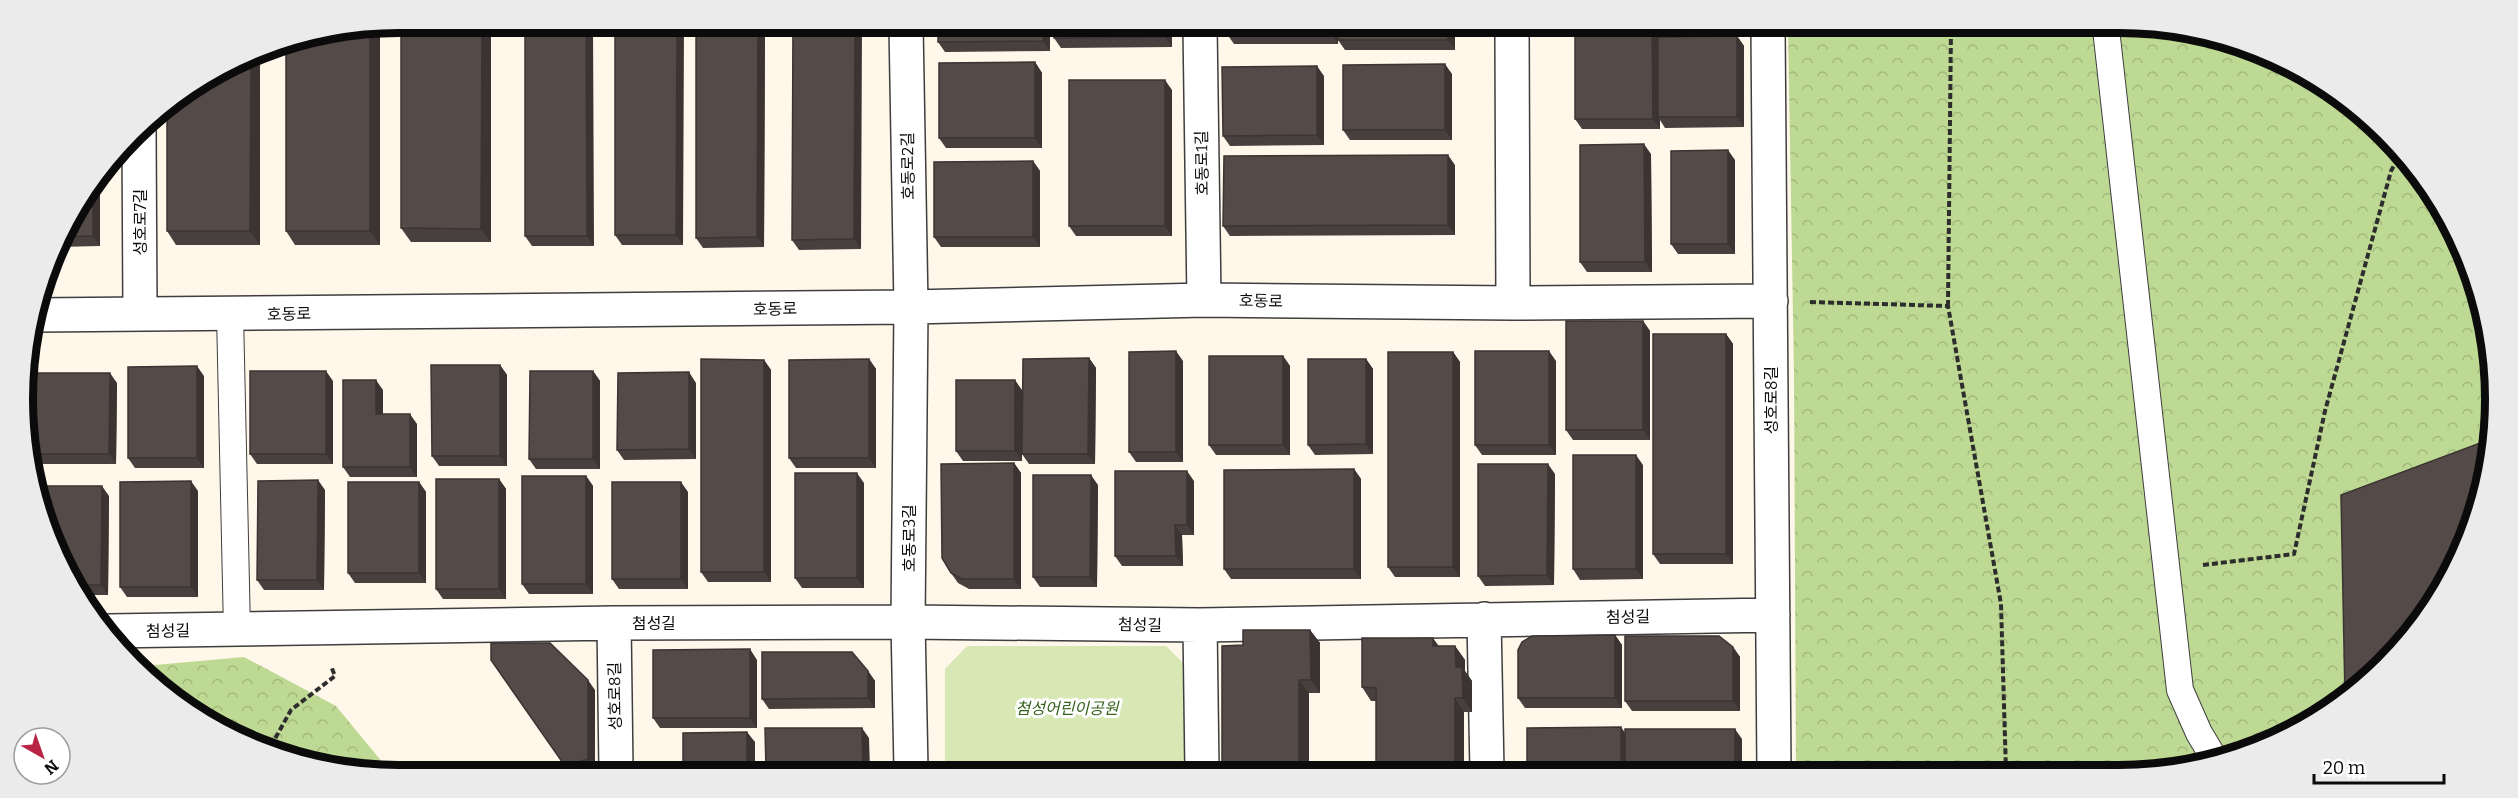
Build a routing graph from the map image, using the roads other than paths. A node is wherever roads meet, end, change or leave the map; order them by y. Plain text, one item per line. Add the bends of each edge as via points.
1 (906, 33) edge
2 (1200, 33) edge
3 (1512, 33) edge
4 (1768, 33) edge
5 (2106, 33) edge
6 (139, 141) edge
7 (1204, 300) junction
8 (1770, 301) junction
9 (1513, 303) junction
10 (910, 308) junction
11 (140, 313) junction
12 (230, 314) junction
13 (43, 315) edge
14 (1773, 615) junction
15 (1484, 619) junction
16 (908, 622) junction
17 (614, 623) junction
18 (1200, 625) junction
19 (237, 630) junction
20 (116, 631) edge
21 (2211, 754) edge
22 (616, 765) edge
23 (911, 765) edge
24 (1202, 765) edge
25 (1487, 765) edge
26 (1774, 765) edge

1 - 10 street, 호동로2길
2 - 7 street, 호동로1길
3 - 9 street
4 - 8 street, 성호로8길
5 - 21 lane via 2180,690
6 - 11 street, 성호로7길
7 - 9 street, 호동로
7 - 10 street, 호동로
8 - 9 street, 호동로
8 - 14 street, 성호로8길
10 - 12 street, 호동로
10 - 16 street, 호동로3길
11 - 12 street, 호동로
11 - 13 street, 호동로
12 - 19 lane
14 - 15 street, 첨성길
14 - 26 street, 성호로8길
15 - 18 street, 첨성길
15 - 25 street
16 - 17 street, 첨성길
16 - 18 street, 첨성길
16 - 23 street, 호동로3길
17 - 19 street, 첨성길
17 - 22 street, 성호로8길
18 - 24 street
19 - 20 street, 첨성길

